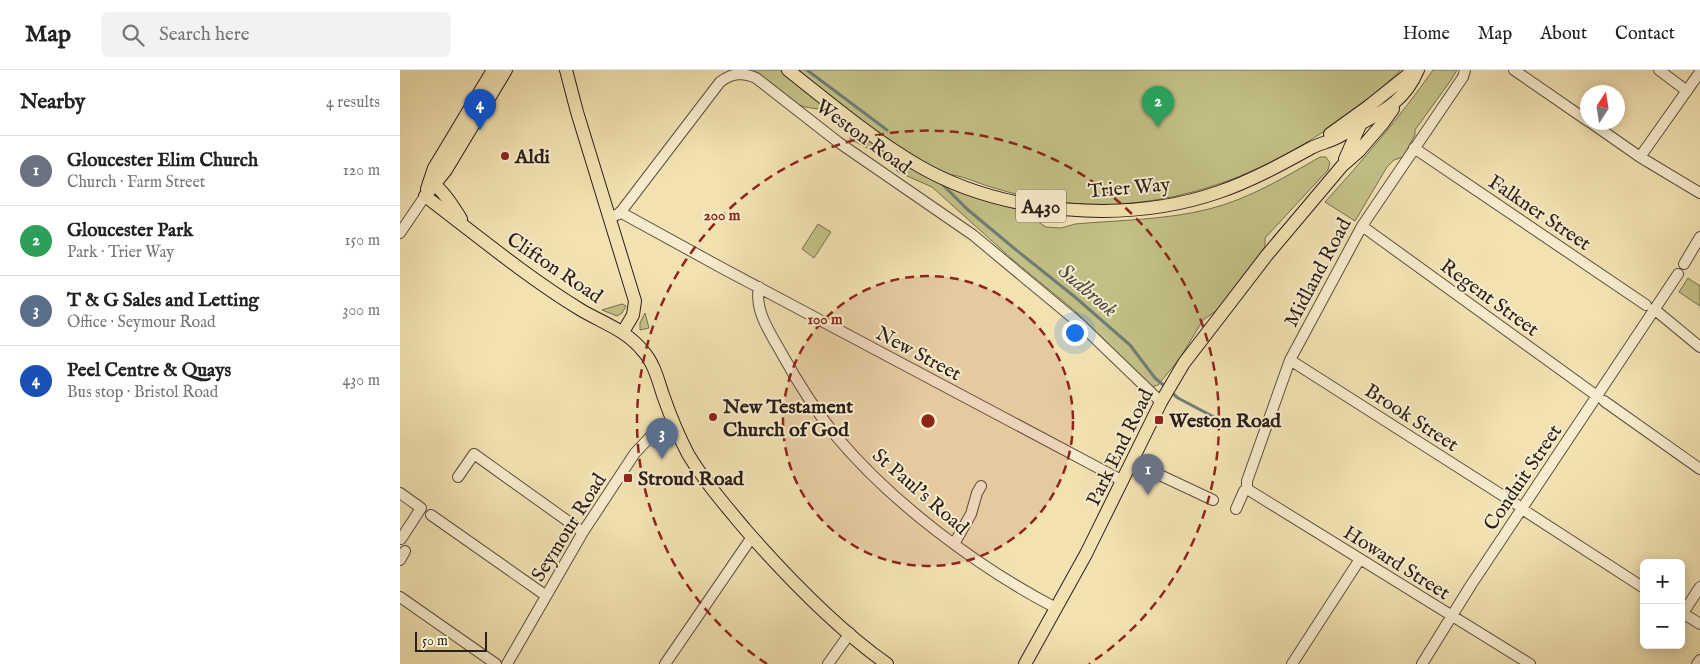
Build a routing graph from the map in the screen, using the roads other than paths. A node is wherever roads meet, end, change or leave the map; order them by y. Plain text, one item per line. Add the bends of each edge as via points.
1 (493, 70) edge
2 (506, 70) edge
3 (788, 70) edge
4 (1414, 70) edge
5 (1418, 70) edge
6 (1465, 70) edge
7 (1514, 70) edge
8 (1659, 70) edge
9 (565, 72) edge
10 (1700, 72) edge
11 (1687, 91) junction
12 (1399, 100) junction
13 (1369, 106) junction
14 (1580, 116) edge
15 (1360, 124) junction
16 (1601, 130) edge
17 (1319, 144) junction
18 (1414, 148) junction
19 (1640, 156) junction
20 (1342, 166) junction
21 (432, 183) junction
22 (1700, 193) edge
23 (425, 196) junction
24 (615, 214) junction
25 (1362, 226) junction
26 (468, 229) junction
27 (400, 233) edge
28 (1700, 239) edge
29 (1684, 264) dead end
30 (1678, 274) dead end
31 (759, 287) junction
32 (1650, 307) junction
33 (623, 332) junction
34 (1700, 347) edge
35 (1290, 360) junction
36 (1600, 399) junction
37 (1161, 402) junction
38 (672, 420) junction
39 (1132, 462) junction
40 (1700, 469) edge
41 (458, 476) dead end
42 (1123, 481) junction
43 (981, 486) dead end
44 (1247, 489) junction
45 (400, 493) edge
46 (1213, 500) dead end
47 (1519, 507) junction
48 (1236, 509) dead end
49 (431, 515) dead end
50 (584, 532) junction
51 (752, 537) junction
52 (401, 538) edge
53 (954, 544) junction
54 (1360, 560) junction
55 (1640, 585) edge
56 (1700, 587) edge
57 (545, 595) junction
58 (400, 597) edge
59 (1056, 608) junction
60 (1685, 609) edge
61 (1685, 615) edge
62 (1452, 617) junction
63 (1700, 624) edge
64 (850, 634) junction
65 (1700, 660) edge
66 (496, 664) edge
67 (507, 664) edge
68 (665, 664) edge
69 (828, 664) edge
70 (887, 664) edge
71 (1025, 664) edge
72 (1292, 664) edge
73 (1422, 664) edge
74 (1530, 664) edge
75 (1697, 664) edge

1 - 21 main road via 434,168
2 - 21 main road via 446,170
3 - 17 main road, Trier Way / A430 via 918,166 973,191 1048,207 1138,209 1196,198 1245,182
4 - 13 main road, Trier Way / A430
5 - 12 main road, Trier Way / A430
6 - 18 street, Midland Road
7 - 14 street
8 - 11 street
9 - 24 main road
10 - 11 street
11 - 19 street
12 - 15 main road, Trier Way / A430
12 - 20 main road via 1359,151
13 - 15 main road, Trier Way
13 - 17 main road, Trier Way / A430
15 - 17 main road, Trier Way / A430 via 1334,140
15 - 20 main road
16 - 19 street
18 - 25 street, Midland Road
18 - 32 street, Falkner Street
19 - 22 street
20 - 37 main road, Park End Road via 1234,297 1184,363
21 - 23 main road
21 - 26 main road, Clifton Road
23 - 26 main road, Clifton Road
23 - 27 street
24 - 31 street, New Street
24 - 33 main road via 635,301 633,315
24 - 37 street, Weston Road via 720,82 733,74 749,74 838,142 973,235 1079,323
25 - 35 street, Midland Road
25 - 36 street, Regent Street
26 - 33 main road, Clifton Road via 580,310
28 - 29 street
30 - 32 street, Conduit Street
31 - 42 street, New Street
31 - 53 street, St Paul's Road via 757,301 772,337 801,387 837,436 886,487
32 - 34 street, Falkner Street
32 - 36 street, Conduit Street
33 - 38 main road via 650,361
35 - 44 street, Midland Road via 1247,481
35 - 47 street, Brook Street
36 - 40 street, Regent Street
36 - 47 street, Conduit Street
37 - 39 main road, Park End Road
38 - 50 street, Seymour Road via 635,453
38 - 51 main road via 700,474
39 - 42 main road, Park End Road
39 - 46 street
41 - 50 street via 474,454
42 - 59 main road, Park End Road
43 - 53 street via 974,507
44 - 48 street, Midland Road
44 - 54 street, Howard Street
45 - 52 street via 421,508
47 - 55 street, Brook Street
47 - 62 street, Conduit Street
49 - 57 street
50 - 57 street, Seymour Road
51 - 64 main road via 804,592
51 - 68 street
53 - 59 street, St Paul's Road via 1021,589
54 - 62 street, Howard Street
54 - 72 street
56 - 60 street
57 - 67 street, Seymour Road
58 - 66 street
59 - 71 main road, Park End Road
61 - 63 street
62 - 73 street, Conduit Street
62 - 74 street, Howard Street
64 - 69 street
64 - 70 main road
65 - 75 street

